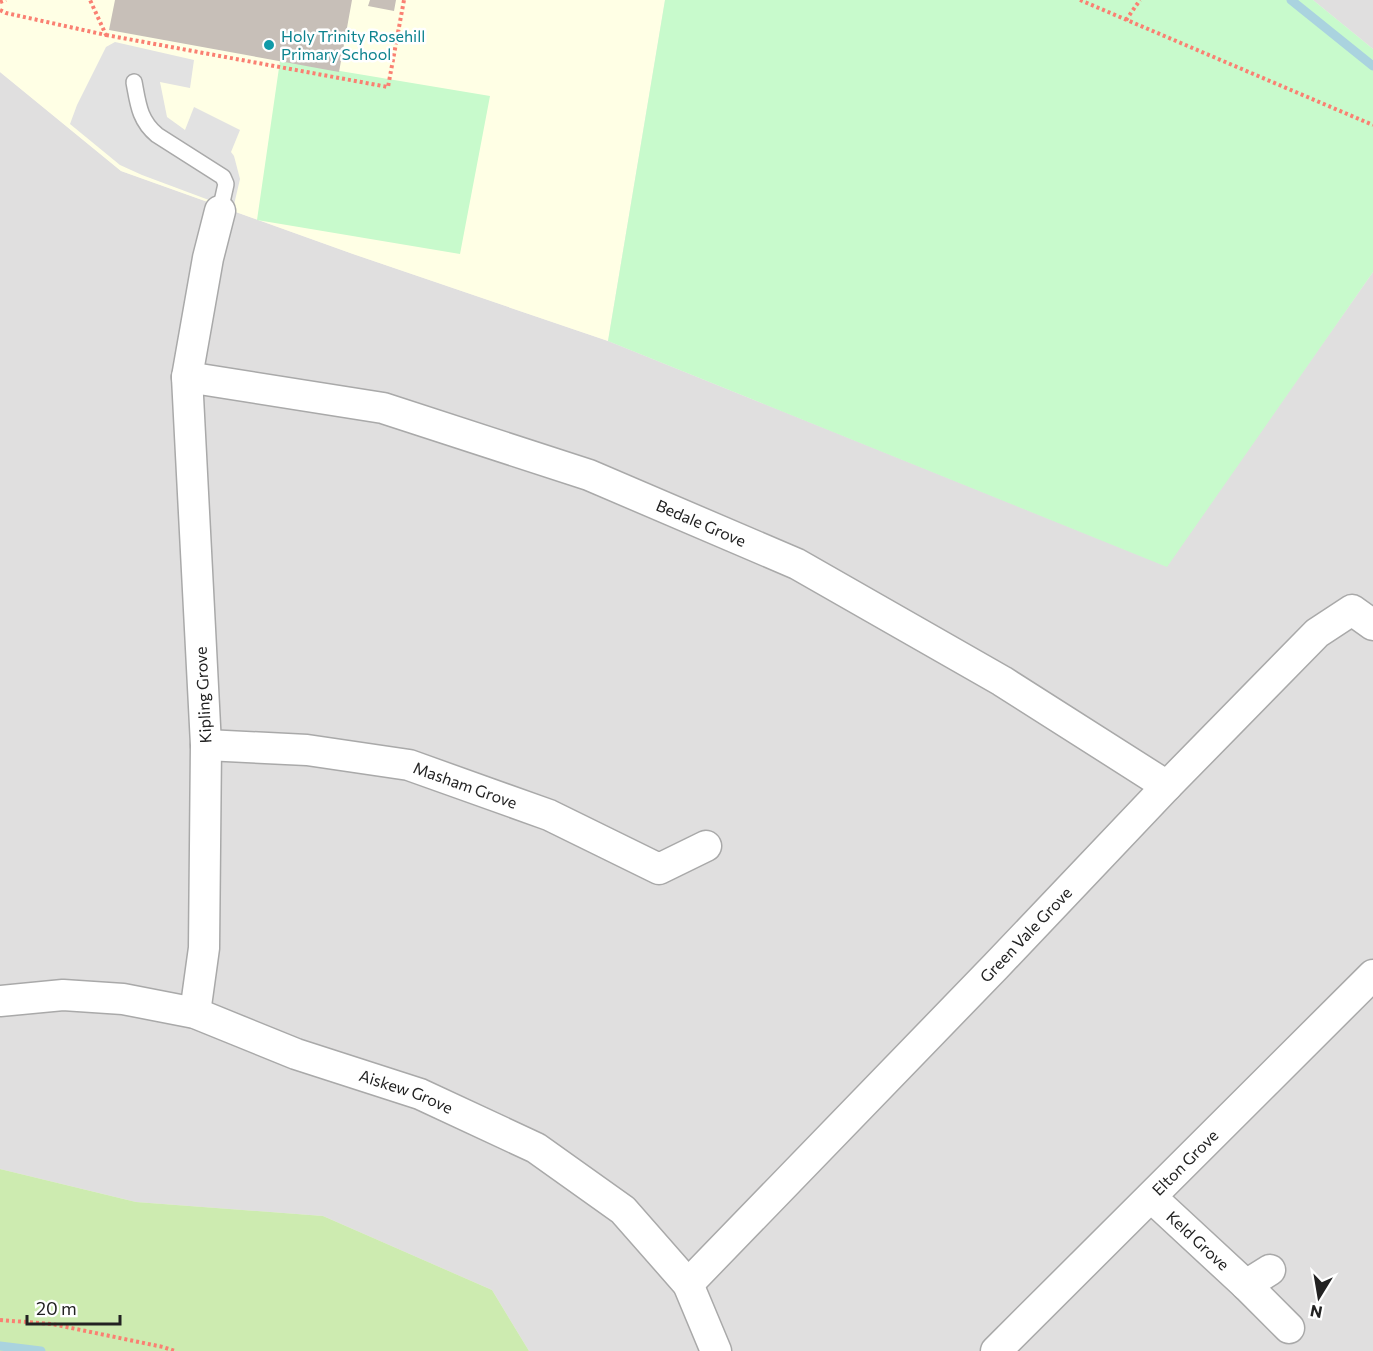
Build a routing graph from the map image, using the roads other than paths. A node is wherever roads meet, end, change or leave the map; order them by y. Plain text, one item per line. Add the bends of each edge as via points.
1 (134, 82) dead end
2 (220, 211) joint
3 (187, 377) junction
4 (1373, 625) edge
5 (206, 745) junction
6 (1167, 786) junction
7 (706, 846) dead end
8 (1373, 975) edge
9 (0, 1001) edge
10 (195, 1013) junction
11 (1151, 1197) junction
12 (688, 1284) junction
13 (1289, 1328) dead end
14 (716, 1351) edge
15 (996, 1351) edge

1 - 2 lane via 148,127 223,177 226,184
2 - 3 street, Kipling Grove
3 - 5 street, Kipling Grove
3 - 6 street, Bedale Grove via 383,408 589,475 797,564 1002,681
4 - 6 street, Green Vale Grove via 1352,610 1317,633
5 - 7 street, Masham Grove via 307,750 410,765 549,815 659,869
5 - 10 street, Kipling Grove via 204,948
6 - 12 street, Green Vale Grove
8 - 11 street, Elton Grove
9 - 10 street, Aiskew Grove via 63,995 123,999
10 - 12 street, Aiskew Grove via 296,1054 420,1094 536,1149 623,1210
11 - 13 street, Keld Grove via 1258,1277
11 - 15 street, Elton Grove
12 - 14 street, Aiskew Grove

